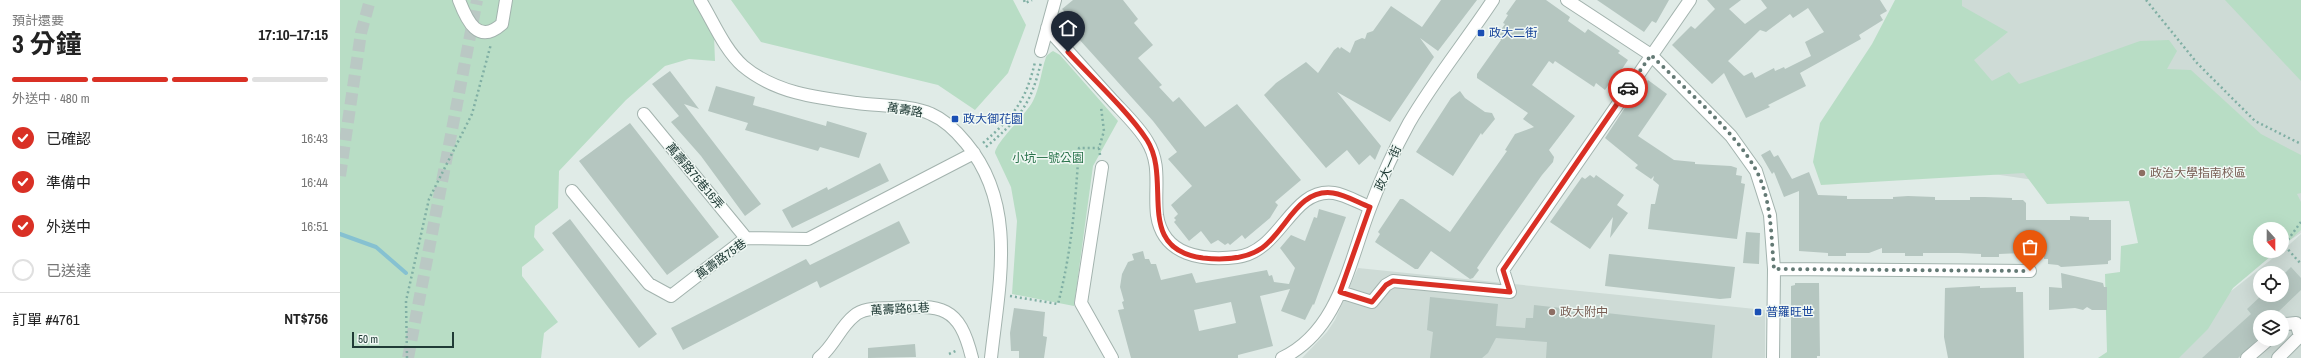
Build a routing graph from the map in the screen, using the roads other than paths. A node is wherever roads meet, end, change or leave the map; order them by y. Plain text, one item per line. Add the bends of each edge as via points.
1 (459, 0) edge
2 (506, 0) edge
3 (700, 0) edge
4 (1055, 0) edge
5 (1493, 0) edge
6 (1567, 0) edge
7 (1690, 0) edge
8 (1047, 28) junction
9 (1041, 51) road end
10 (1651, 55) junction
11 (644, 114) dead end
12 (974, 153) junction
13 (1102, 167) dead end
14 (572, 191) dead end
15 (1370, 207) junction
16 (746, 238) junction
17 (1774, 269) junction
18 (2030, 271) dead end
19 (1340, 292) junction
20 (2289, 324) edge
21 (2261, 346) edge
22 (820, 358) edge
23 (972, 358) edge
24 (991, 358) edge
25 (1112, 358) edge
26 (1282, 358) edge
27 (1773, 358) edge
28 (2247, 358) edge
29 (2278, 358) edge

1 - 2 street via 473,28 483,33 494,32 502,24
3 - 12 street, 萬壽路 via 743,65 758,75 811,98 931,114 959,135
4 - 8 street
5 - 15 street, 政大一街 via 1410,122
6 - 10 street
7 - 10 street
8 - 9 street
8 - 15 street via 1148,141 1157,167 1157,215 1161,230 1177,249 1192,256 1205,258 1236,257 1252,253 1271,240 1303,202 1324,193
10 - 17 street via 1731,136 1756,170 1770,214
10 - 19 street via 1503,270 1510,292 1393,281 1386,285 1372,302
11 - 16 street, 萬壽路75巷16弄
12 - 16 street, 萬壽路75巷 via 808,239
12 - 24 street, 萬壽路 via 984,168 992,188 1001,229 1001,256
13 - 25 street via 1081,303
14 - 16 street, 萬壽路75巷 via 649,284 671,296
15 - 19 street, 政大一街
17 - 18 street
17 - 27 street
19 - 26 street, 政大一街 via 1320,328 1301,346
20 - 29 street via 2296,323 2300,336
21 - 28 street
22 - 23 street, 萬壽路61巷 via 855,315 867,310 928,306 943,309 952,315 965,333

